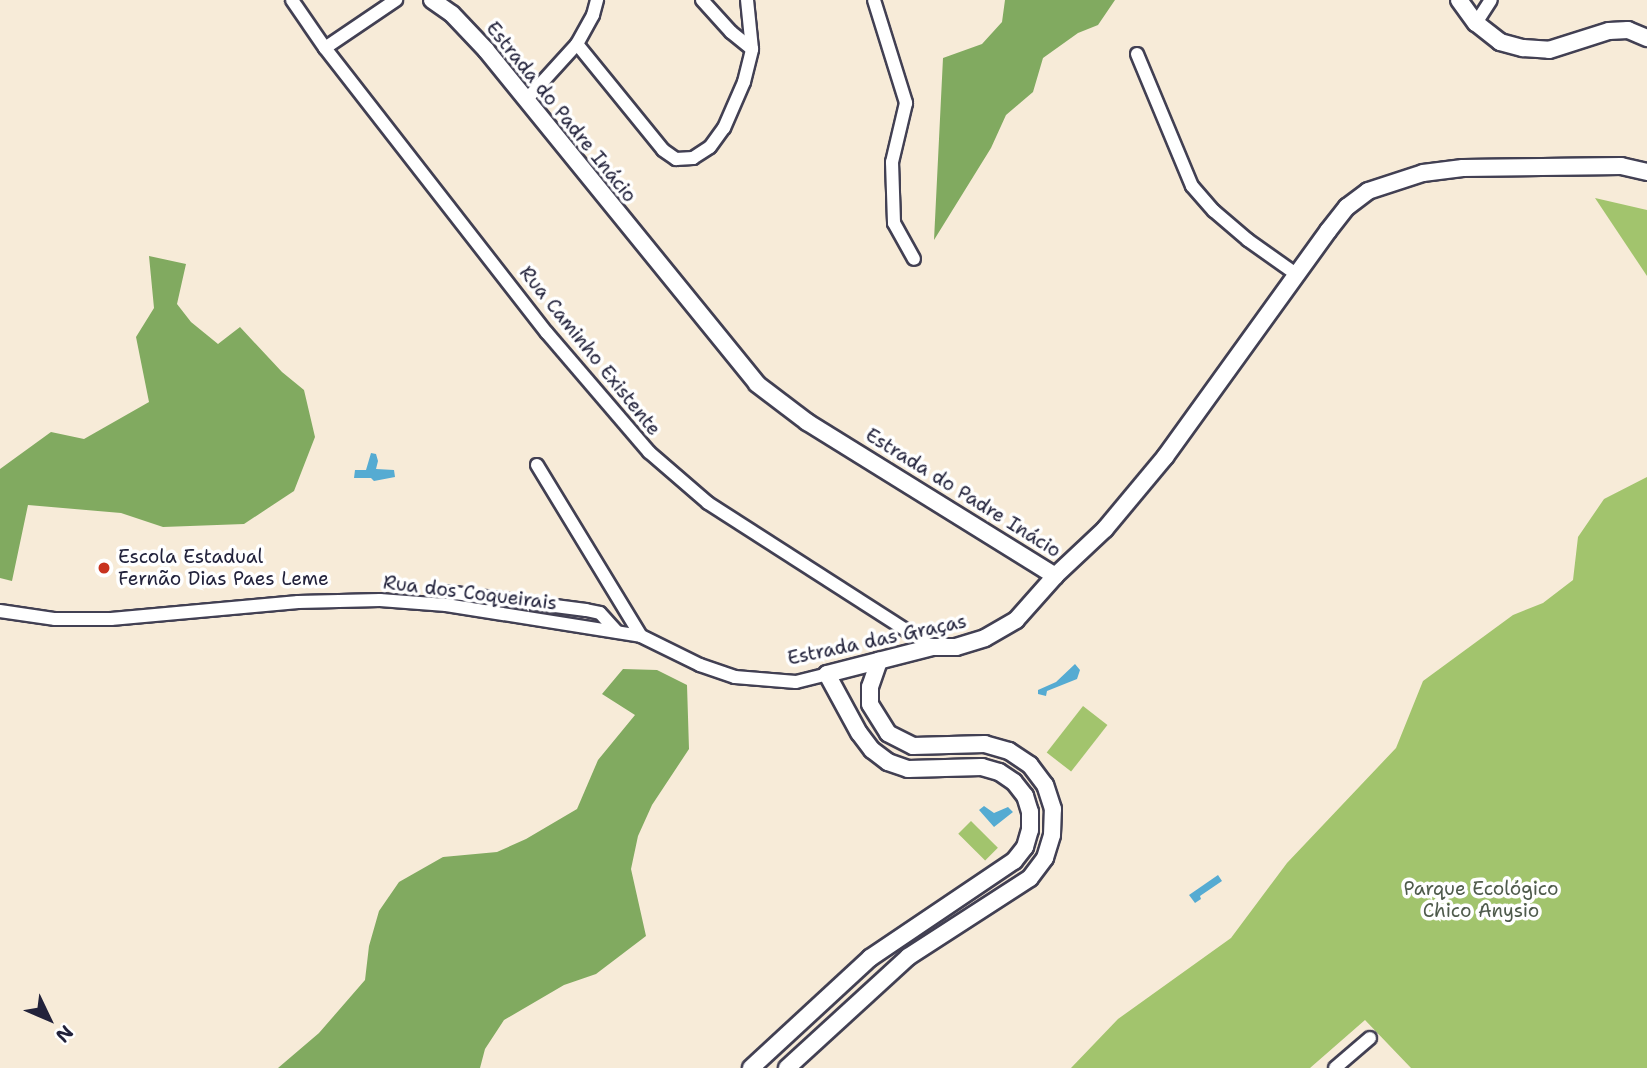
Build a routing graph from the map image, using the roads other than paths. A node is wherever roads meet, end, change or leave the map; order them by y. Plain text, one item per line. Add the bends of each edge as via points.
1 (292, 0) edge
2 (396, 0) edge
3 (432, 0) edge
4 (597, 0) edge
5 (702, 0) edge
6 (747, 0) edge
7 (874, 0) edge
8 (1459, 0) edge
9 (1491, 0) edge
10 (1476, 23) junction
11 (1647, 38) edge
12 (577, 44) junction
13 (325, 48) junction
14 (752, 49) junction
15 (1137, 54) dead end
16 (526, 100) junction
17 (1647, 172) edge
18 (914, 259) dead end
19 (1296, 274) junction
20 (537, 465) dead end
21 (1055, 576) junction
22 (446, 592) dead end
23 (0, 611) edge
24 (617, 632) junction
25 (641, 636) junction
26 (932, 647) junction
27 (879, 661) junction
28 (827, 674) junction
29 (870, 687) junction
30 (841, 695) junction
31 (1030, 765) junction
32 (1014, 782) junction
33 (1370, 1038) dead end
34 (768, 1052) junction
35 (751, 1068) edge
36 (785, 1068) edge
37 (1335, 1068) edge

1 - 13 street, Rua Caminho Existente
2 - 13 street
3 - 16 street, Estrada do Padre Inácio via 486,50
4 - 12 street
5 - 14 street
6 - 14 street
7 - 18 street via 906,103 892,162 894,223
8 - 10 street
9 - 10 street
10 - 11 street via 1500,42 1523,48 1549,50 1609,31 1628,30
12 - 14 street via 663,150 676,159 694,158 710,147 724,128
12 - 16 street
13 - 26 street, Rua Caminho Existente via 547,333 649,452 708,503
15 - 19 street via 1192,186 1248,240
16 - 21 street, Estrada do Padre Inácio via 757,383 807,422
17 - 19 street, Estrada do Padre Inácio via 1621,166 1463,168 1398,180 1368,191 1347,208
19 - 21 street, Estrada do Padre Inácio via 1165,457 1105,530
20 - 25 street
21 - 26 street, Estrada das Graças via 1016,620 985,638 956,647
22 - 24 street via 593,612
23 - 24 street, Rua dos Coqueirais via 55,619 111,619 298,602 380,600 446,605
24 - 25 street, Rua dos Coqueirais
25 - 28 street, Estrada das Graças via 735,677 796,682
26 - 27 street, Estrada das Graças
27 - 28 street, Estrada das Graças
27 - 29 street
28 - 30 street
29 - 30 street
29 - 31 street via 870,704 879,722 899,741 929,747 985,744 1009,751
30 - 32 street via 859,733 888,762 908,769 982,767
31 - 32 street
31 - 36 street via 1045,785 1053,809 1045,858 1030,878 908,957
32 - 34 street via 1030,813 1025,847 1014,861 870,958
33 - 37 street
34 - 35 street
34 - 36 street

